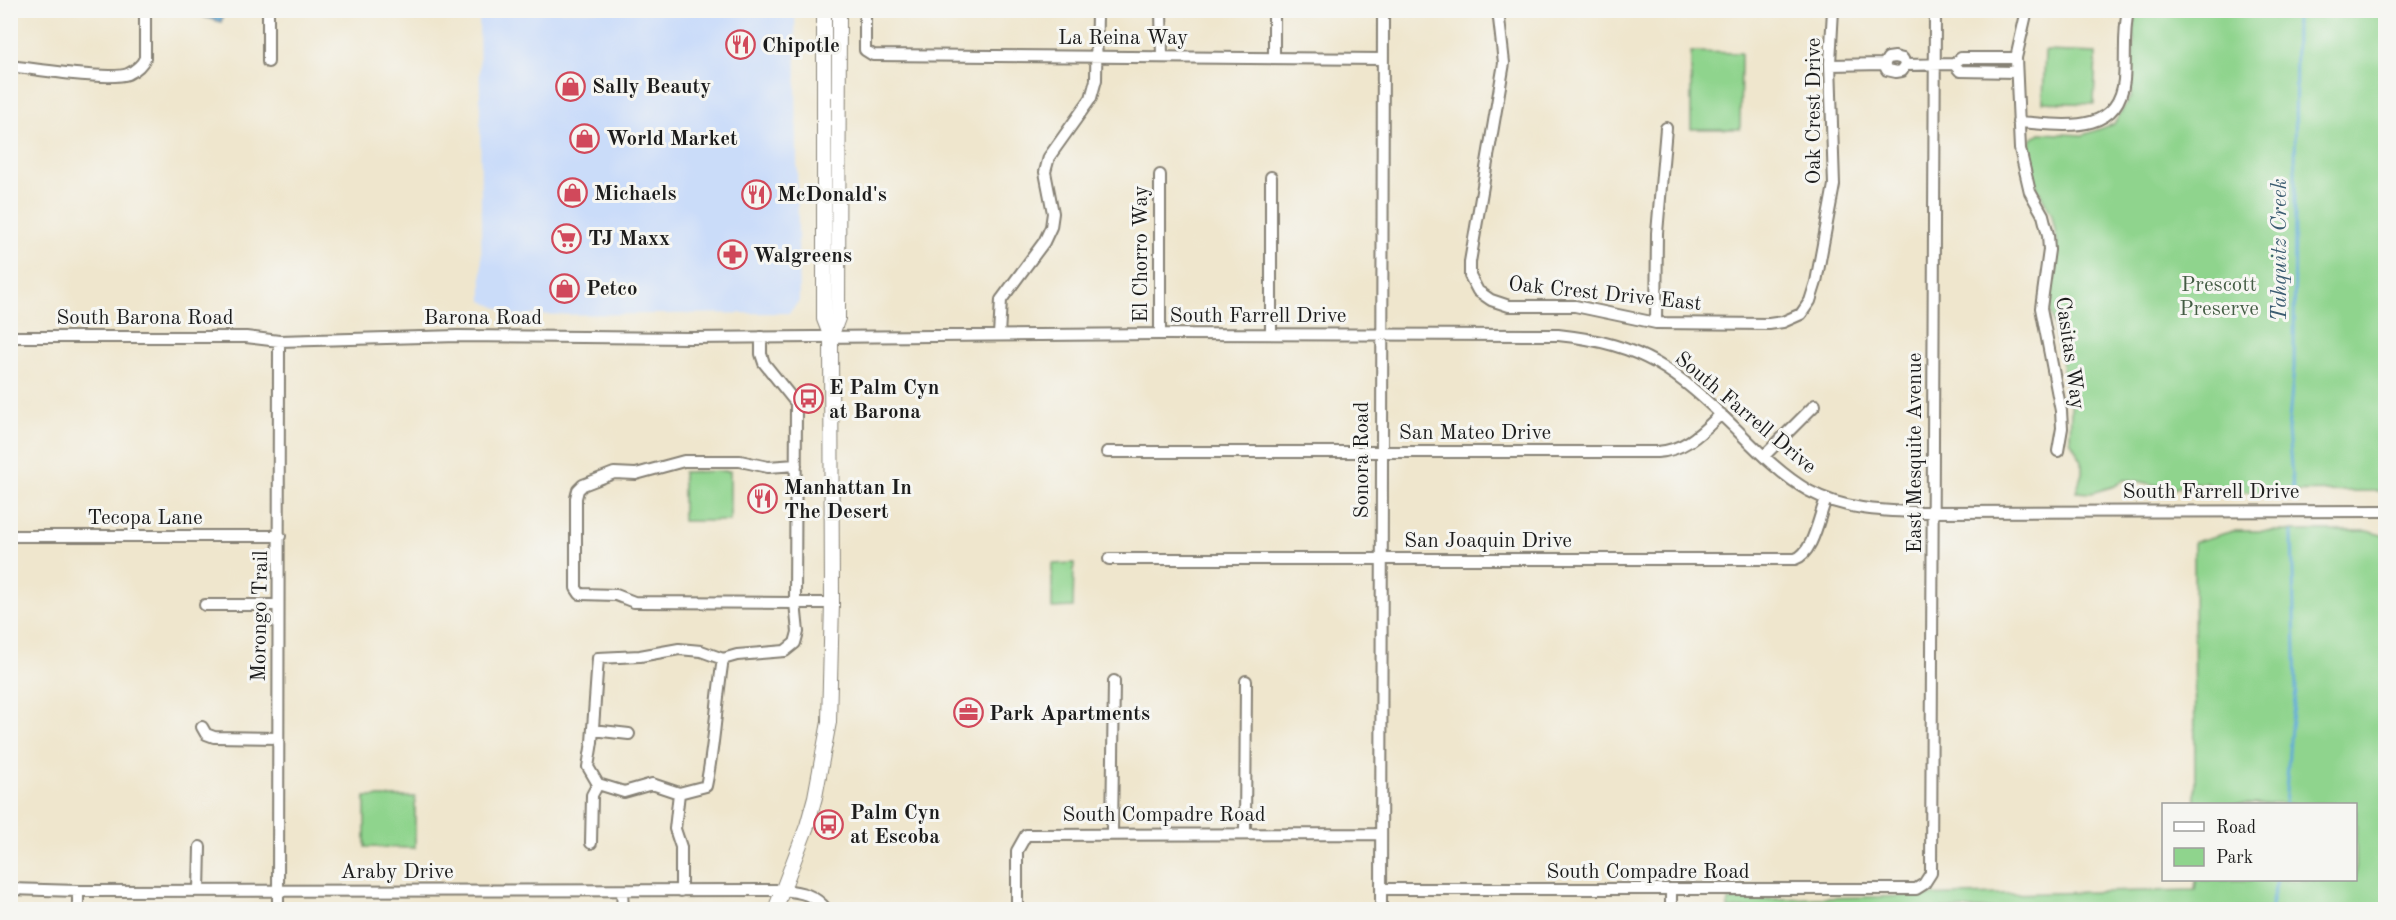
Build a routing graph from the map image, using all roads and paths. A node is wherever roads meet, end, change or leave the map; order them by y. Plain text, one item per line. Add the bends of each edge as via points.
1 (145, 10) edge
2 (268, 10) edge
3 (824, 10) edge
4 (839, 10) edge
5 (865, 10) edge
6 (1097, 10) edge
7 (1161, 10) edge
8 (1274, 10) edge
9 (1383, 10) edge
10 (1498, 10) edge
11 (1833, 10) edge
12 (1935, 10) edge
13 (2027, 10) edge
14 (2128, 10) edge
15 (1162, 56) junction
16 (1096, 57) junction
17 (1274, 57) junction
18 (1382, 58) junction
19 (2016, 58) junction
20 (268, 62) dead end
21 (1954, 64) junction
22 (1830, 65) junction
23 (1935, 65) junction
24 (10, 66) edge
25 (2015, 72) junction
26 (2018, 122) junction
27 (1666, 128) dead end
28 (1160, 175) dead end
29 (1271, 177) dead end
30 (1801, 314) joint
31 (1656, 323) junction
32 (999, 334) junction
33 (1160, 334) junction
34 (1270, 334) junction
35 (1380, 335) junction
36 (10, 337) edge
37 (761, 337) junction
38 (831, 337) junction
39 (279, 341) junction
40 (1815, 405) dead end
41 (1721, 414) junction
42 (1381, 451) junction
43 (2058, 451) dead end
44 (1107, 452) dead end
45 (1764, 456) junction
46 (796, 465) junction
47 (1826, 499) junction
48 (2385, 511) edge
49 (1932, 512) junction
50 (10, 536) edge
51 (280, 536) junction
52 (1109, 559) dead end
53 (1381, 559) junction
54 (795, 603) junction
55 (832, 603) junction
56 (205, 605) dead end
57 (278, 605) junction
58 (723, 659) junction
59 (1114, 681) dead end
60 (1246, 681) dead end
61 (202, 727) dead end
62 (593, 730) junction
63 (629, 734) dead end
64 (278, 738) junction
65 (598, 784) junction
66 (679, 793) junction
67 (1112, 834) junction
68 (1245, 834) junction
69 (1380, 834) junction
70 (591, 843) dead end
71 (200, 848) dead end
72 (10, 889) edge
73 (1381, 889) junction
74 (1916, 889) joint
75 (783, 890) junction
76 (78, 891) junction
77 (199, 891) junction
78 (278, 891) junction
79 (622, 891) junction
80 (681, 891) junction
81 (1671, 891) junction
82 (78, 909) edge
83 (278, 909) edge
84 (623, 909) edge
85 (775, 909) edge
86 (827, 909) edge
87 (1017, 909) edge
88 (1381, 909) edge
89 (1671, 909) edge

1 - 24 street via 145,58 142,65 128,74 108,76
2 - 20 street
3 - 38 main road via 824,319
4 - 38 main road via 838,318
5 - 16 street, La Reina Way via 865,50 873,55
6 - 16 street
7 - 15 street
8 - 17 street
9 - 18 street, Sonora Road
10 - 31 street, Oak Crest Drive East via 1504,63 1470,276 1478,291 1509,306 1575,306
11 - 22 street, Oak Crest Drive
12 - 23 street, East Mesquite Avenue
13 - 19 street, Casitas Way
14 - 26 street via 2124,82 2113,109 2101,120 2086,124
15 - 16 street, La Reina Way
15 - 17 street, La Reina Way
16 - 32 street via 1091,98 1049,157 1045,172 1053,213 1051,227 1001,300
17 - 18 street, La Reina Way
18 - 35 street, Sonora Road
19 - 21 street via 1961,58
19 - 25 street, Casitas Way
21 - 23 street
21 - 25 street via 1960,71
22 - 23 street via 1884,64 1887,70 1896,72 1905,65
22 - 30 street, Oak Crest Drive via 1834,185 1816,282
23 - 49 street, East Mesquite Avenue
25 - 26 street, Casitas Way
26 - 43 street, Casitas Way via 2030,192 2043,215 2048,235 2041,308 2061,411
27 - 31 street via 1657,233
28 - 33 street, El Chorro Way
29 - 34 street
30 - 31 street, Oak Crest Drive East via 1769,324
32 - 33 street, South Farrell Drive
32 - 38 street, South Farrell Drive
33 - 34 street, South Farrell Drive
34 - 35 street, South Farrell Drive
35 - 41 street, South Farrell Drive via 1558,335 1605,341 1665,367
35 - 42 street, Sonora Road
36 - 39 street, South Barona Road via 246,337
37 - 38 street, Barona Road
37 - 39 street, Barona Road via 458,336
37 - 46 street via 764,363 796,403
38 - 55 main road
39 - 51 street, Morongo Trail
40 - 45 street
41 - 42 street, San Mateo Drive via 1688,444 1671,451
41 - 45 street, South Farrell Drive
42 - 44 street, San Mateo Drive
42 - 53 street, Sonora Road
45 - 47 street, South Farrell Drive
46 - 54 street
46 - 54 street via 684,461 636,474 614,473 583,485 576,498 576,588 580,594 616,595 634,602
47 - 49 street, South Farrell Drive via 1866,510
47 - 53 street, San Joaquin Drive via 1808,550 1795,559
48 - 49 street, South Farrell Drive
49 - 74 street, East Mesquite Avenue via 1931,873
50 - 51 street, Tecopa Lane
51 - 57 street, Morongo Trail
52 - 53 street, San Joaquin Drive
53 - 69 street, Sonora Road
54 - 55 street
54 - 58 street via 798,632 795,643 786,651
55 - 75 main road via 831,687 825,742 807,826
56 - 57 street
57 - 64 street, Morongo Trail
58 - 62 street via 679,649 598,658
58 - 66 street via 706,786
59 - 67 street
60 - 68 street
61 - 64 street via 214,737
62 - 63 street
62 - 65 street via 588,767
64 - 78 street, Morongo Trail
65 - 66 street via 624,792 652,784
65 - 70 street via 592,795
66 - 80 street via 675,829 681,847
67 - 68 street, South Compadre Road
67 - 87 street, South Compadre Road via 1026,835 1017,850
68 - 69 street, South Compadre Road
69 - 73 street, Sonora Road
71 - 77 street
72 - 76 street, Araby Drive
73 - 81 street, South Compadre Road
73 - 88 street, Sonora Road
74 - 81 street, South Compadre Road
75 - 80 street, Araby Drive
75 - 85 main road
75 - 86 street, Araby Drive via 806,893
76 - 77 street, Araby Drive
76 - 82 street
77 - 78 street, Araby Drive
78 - 79 street, Araby Drive
78 - 83 street, Morongo Trail
79 - 80 street, Araby Drive
79 - 84 street
81 - 89 street

